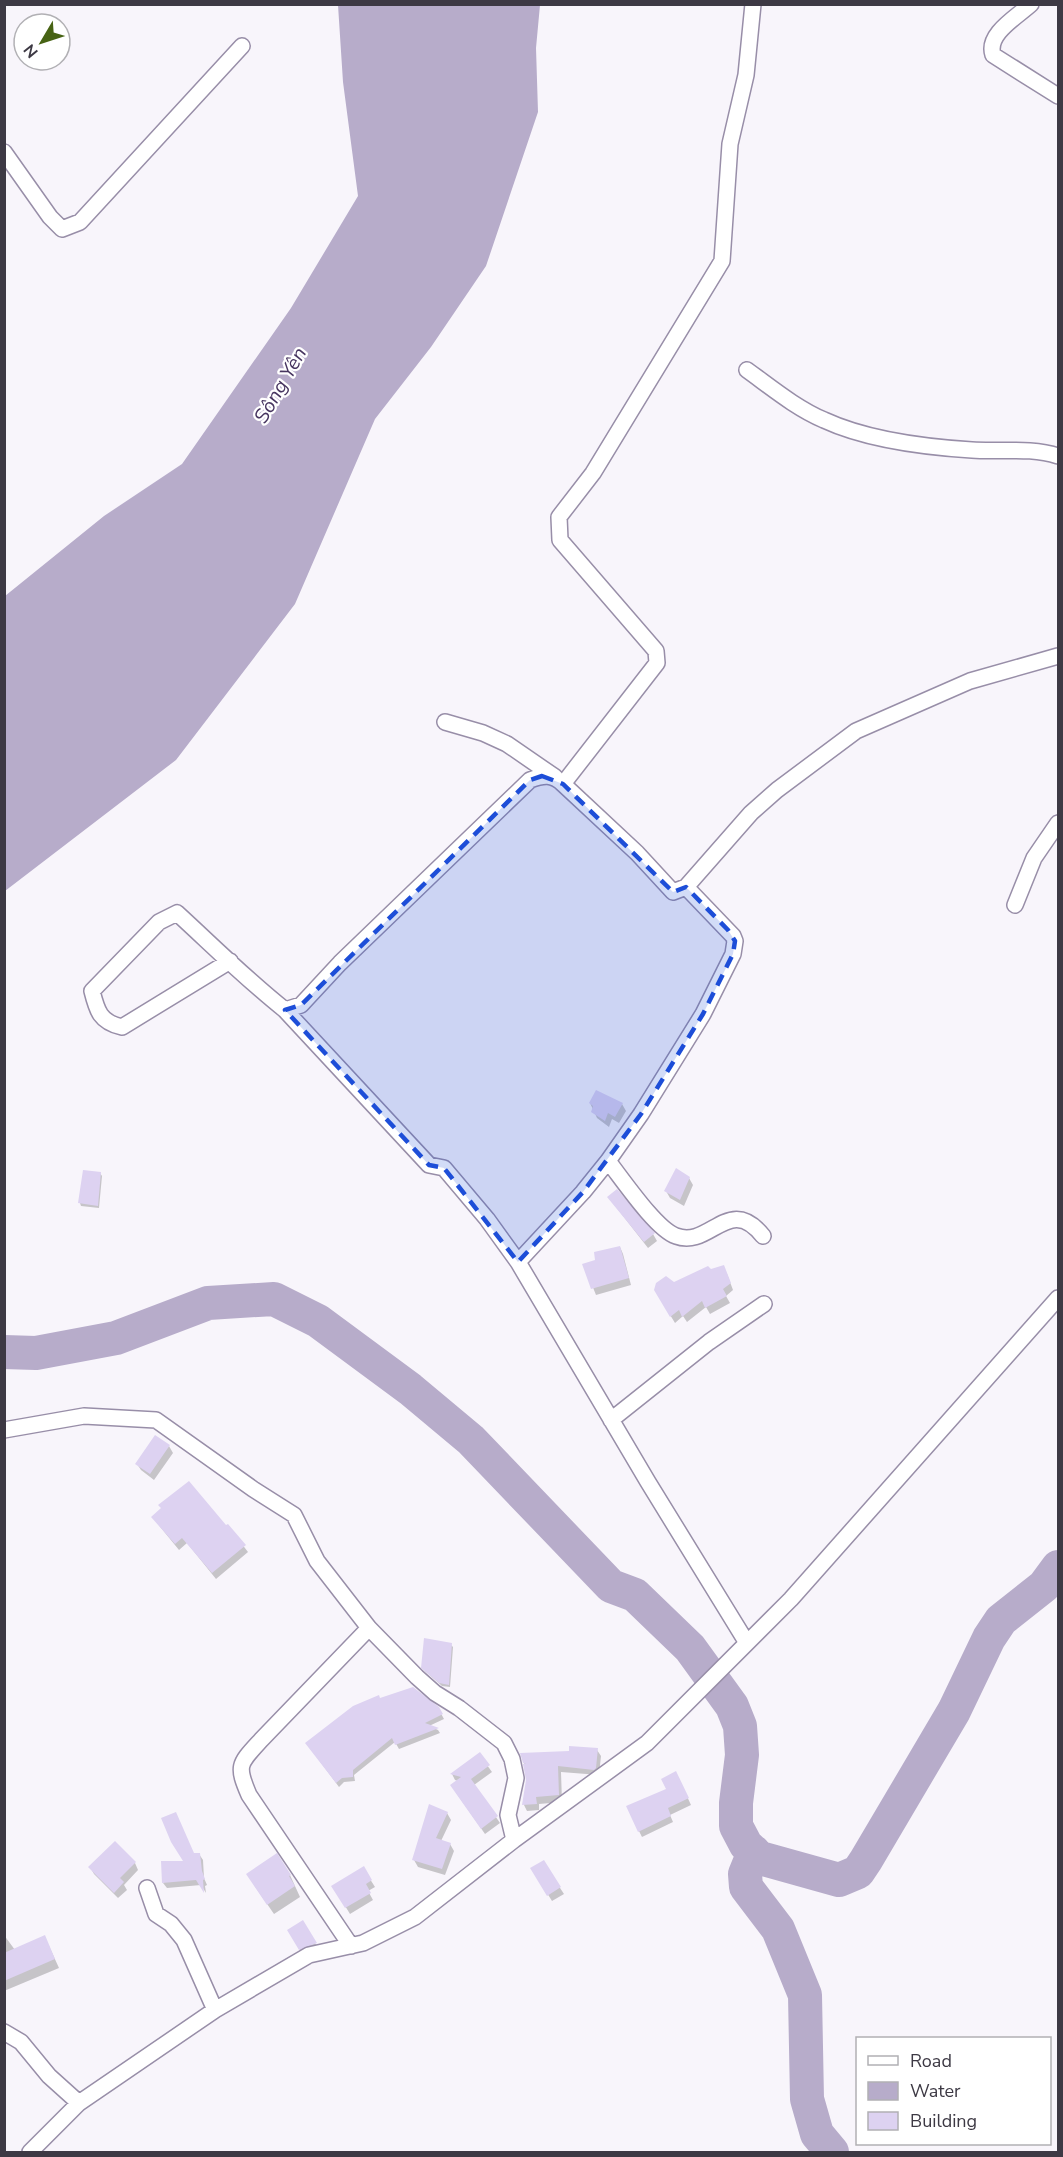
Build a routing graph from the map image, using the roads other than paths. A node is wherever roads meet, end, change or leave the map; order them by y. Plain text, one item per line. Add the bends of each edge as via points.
1 (753, 4) edge
2 (1031, 4) edge
3 (242, 46) dead end
4 (1059, 96) edge
5 (4, 152) edge
6 (747, 370) dead end
7 (1059, 456) edge
8 (1059, 656) edge
9 (445, 722) dead end
10 (559, 780) junction
11 (1059, 823) edge
12 (686, 887) junction
13 (1015, 904) dead end
14 (230, 961) junction
15 (285, 1010) junction
16 (608, 1161) junction
17 (763, 1236) dead end
18 (518, 1262) junction
19 (1059, 1298) edge
20 (764, 1304) dead end
21 (611, 1420) junction
22 (4, 1430) edge
23 (369, 1628) junction
24 (747, 1643) junction
25 (514, 1840) junction
26 (147, 1888) dead end
27 (351, 1946) junction
28 (214, 2010) junction
29 (4, 2032) edge
30 (79, 2103) junction
31 (30, 2152) edge

1 - 10 street via 746,75 730,144 722,261 593,473 558,517 560,540 656,651 657,663
2 - 4 street via 994,38 990,48 993,55
3 - 5 street via 80,222 62,229
6 - 7 street via 787,399 840,427 920,445
8 - 12 street via 970,681 856,731 751,813
9 - 10 street via 507,744
10 - 12 street via 673,892
10 - 15 street via 542,776 530,780 301,1005
11 - 13 street via 1034,858
12 - 16 street via 733,936 733,954 703,1014
14 - 14 street via 177,913 159,922 92,991 97,1010 108,1023 122,1027
14 - 15 street
15 - 18 street via 429,1165 444,1168
16 - 17 street via 668,1232 687,1239 736,1219 749,1222
16 - 18 street
18 - 21 street
19 - 24 street via 791,1599
20 - 21 street
21 - 24 street
22 - 23 street via 84,1416 156,1420 294,1515 317,1561
23 - 25 street via 435,1693 504,1743 516,1778 508,1815
23 - 27 street via 247,1756 240,1774 249,1795
24 - 25 street via 646,1743
25 - 27 street via 415,1917
26 - 28 street via 156,1914 184,1940
27 - 28 street via 309,1955
28 - 30 street
29 - 30 street via 21,2042 49,2076
30 - 31 street

